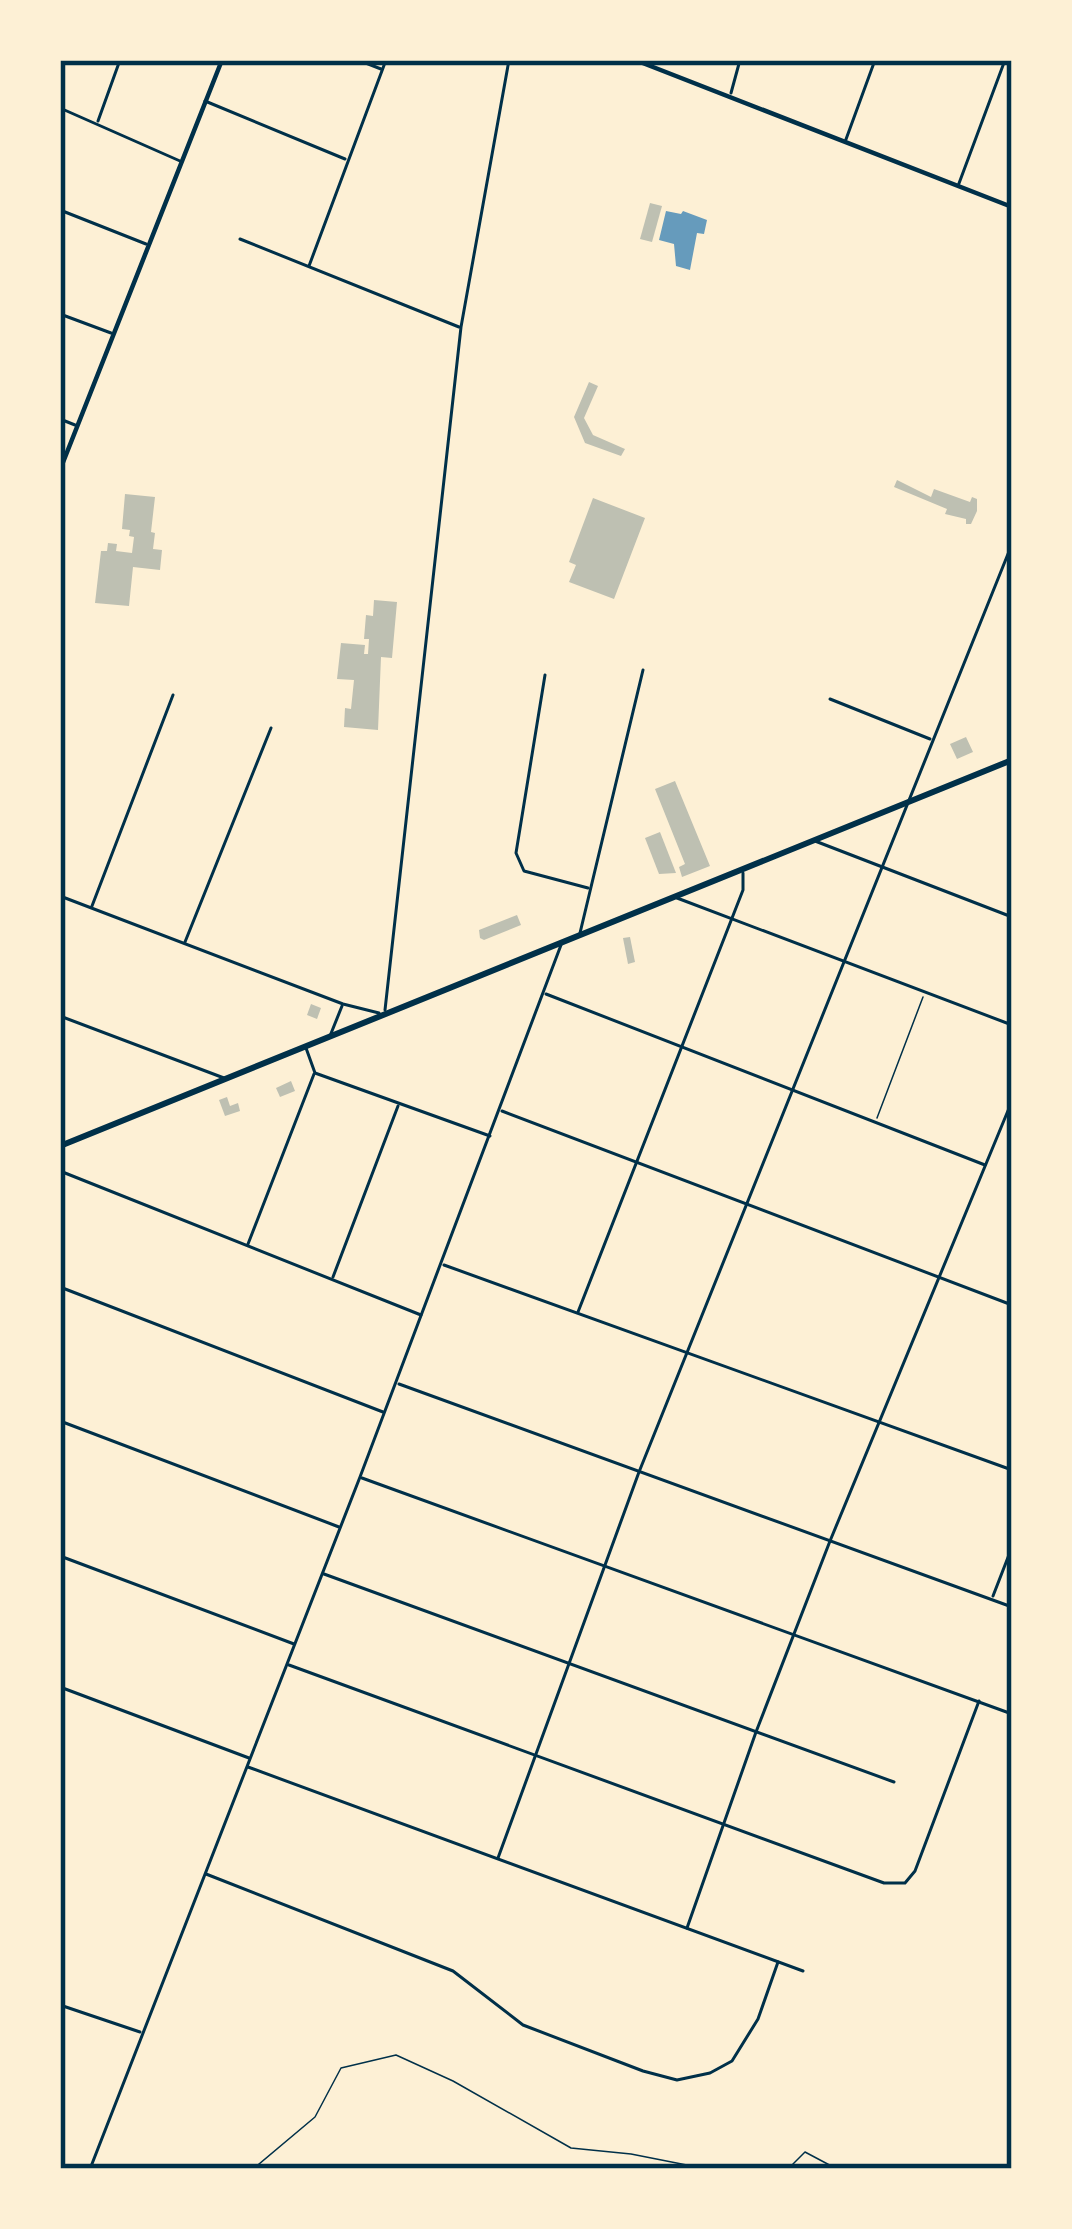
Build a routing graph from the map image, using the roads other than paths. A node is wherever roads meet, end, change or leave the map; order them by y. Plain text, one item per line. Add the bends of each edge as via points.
1 (120, 60) edge
2 (222, 60) edge
3 (358, 60) edge
4 (386, 60) edge
5 (508, 60) edge
6 (635, 60) edge
7 (740, 60) edge
8 (875, 60) edge
9 (1005, 60) edge
10 (382, 69) junction
11 (730, 97) junction
12 (206, 101) junction
13 (60, 108) edge
14 (98, 123) junction
15 (845, 142) junction
16 (180, 160) junction
17 (347, 160) junction
18 (958, 186) junction
19 (1012, 207) edge
20 (60, 210) edge
21 (240, 239) dead end
22 (147, 244) junction
23 (309, 267) junction
24 (60, 314) edge
25 (461, 327) junction
26 (113, 334) junction
27 (60, 419) edge
28 (76, 425) junction
29 (60, 470) edge
30 (1012, 544) edge
31 (643, 670) dead end
32 (545, 676) dead end
33 (173, 695) dead end
34 (830, 699) dead end
35 (271, 728) dead end
36 (932, 740) junction
37 (1012, 760) edge
38 (905, 803) junction
39 (813, 841) junction
40 (881, 867) junction
41 (742, 870) junction
42 (590, 889) junction
43 (60, 896) edge
44 (674, 897) junction
45 (91, 908) junction
46 (1012, 917) edge
47 (730, 920) junction
48 (580, 935) junction
49 (561, 943) junction
50 (184, 944) junction
51 (843, 964) junction
52 (925, 993) junction
53 (545, 994) junction
54 (343, 1004) junction
55 (384, 1014) junction
56 (60, 1016) edge
57 (1012, 1024) edge
58 (330, 1036) junction
59 (680, 1045) junction
60 (305, 1046) junction
61 (315, 1072) junction
62 (226, 1079) junction
63 (793, 1091) junction
64 (1012, 1101) edge
65 (399, 1105) junction
66 (500, 1110) junction
67 (875, 1122) junction
68 (490, 1136) junction
69 (60, 1146) edge
70 (636, 1161) junction
71 (987, 1166) junction
72 (60, 1171) edge
73 (747, 1204) junction
74 (248, 1245) junction
75 (442, 1264) junction
76 (939, 1276) junction
77 (332, 1279) junction
78 (60, 1287) edge
79 (1012, 1305) edge
80 (578, 1313) junction
81 (422, 1316) junction
82 (687, 1352) junction
83 (396, 1383) junction
84 (385, 1412) junction
85 (60, 1420) edge
86 (879, 1421) junction
87 (1012, 1470) edge
88 (639, 1472) junction
89 (360, 1477) junction
90 (340, 1528) junction
91 (830, 1541) junction
92 (1012, 1547) edge
93 (60, 1556) edge
94 (603, 1565) junction
95 (322, 1574) junction
96 (992, 1599) junction
97 (1012, 1607) edge
98 (794, 1634) junction
99 (295, 1644) junction
100 (567, 1663) junction
101 (287, 1664) junction
102 (60, 1687) edge
103 (979, 1701) junction
104 (1012, 1714) edge
105 (756, 1732) junction
106 (533, 1756) junction
107 (250, 1759) junction
108 (246, 1767) junction
109 (894, 1782) dead end
110 (725, 1827) junction
111 (498, 1858) junction
112 (204, 1873) junction
113 (687, 1928) junction
114 (778, 1962) junction
115 (803, 1972) dead end
116 (60, 2005) edge
117 (142, 2032) junction
118 (90, 2169) edge

1 - 14 street
2 - 12 street
3 - 10 street
4 - 10 street
5 - 25 street
6 - 11 street
7 - 11 street
8 - 15 street
9 - 18 street
10 - 17 street
11 - 15 street
12 - 16 street
12 - 17 street
13 - 14 street
14 - 16 street
15 - 18 street
16 - 22 street
17 - 23 street
18 - 19 street
20 - 22 street
21 - 23 street
22 - 26 street
23 - 25 street
24 - 26 street
25 - 55 street
26 - 28 street
27 - 28 street
28 - 29 street
30 - 36 street
31 - 42 street
32 - 42 street via 516,853 524,871
33 - 45 street
34 - 36 street
35 - 50 street
36 - 38 street
37 - 38 main road
38 - 39 main road
38 - 40 street
39 - 40 street
39 - 41 main road
40 - 46 street
40 - 51 street
41 - 44 main road
41 - 47 street
42 - 48 street
43 - 45 street
44 - 47 street
44 - 48 main road
45 - 50 street
47 - 51 street
47 - 59 street
48 - 49 main road
49 - 53 street
49 - 55 main road
50 - 54 street
51 - 52 street
51 - 63 street
52 - 57 street
52 - 67 lane
53 - 59 street
53 - 66 street
54 - 55 street
54 - 58 street
55 - 58 main road
56 - 62 street
58 - 60 main road
59 - 63 street
59 - 70 street
60 - 61 street
60 - 62 main road
61 - 65 street
61 - 74 street
62 - 69 main road
63 - 67 street
63 - 73 street
64 - 71 street
65 - 68 street
65 - 77 street
66 - 68 street
66 - 70 street
67 - 71 street
68 - 75 street
70 - 73 street
70 - 80 street
71 - 76 street
72 - 74 street
73 - 76 street
73 - 82 street
74 - 77 street
75 - 80 street
75 - 81 street
76 - 79 street
76 - 86 street
77 - 81 street
78 - 84 street
80 - 82 street
81 - 83 street
82 - 86 street
82 - 88 street
83 - 84 street
83 - 88 street
84 - 89 street
85 - 90 street
86 - 87 street
86 - 91 street
88 - 91 street
88 - 94 street
89 - 90 street
89 - 94 street
90 - 95 street
91 - 96 street
91 - 98 street
92 - 96 street
93 - 99 street
94 - 98 street
94 - 100 street
95 - 99 street
95 - 100 street
96 - 97 street
98 - 103 street
98 - 105 street
99 - 101 street
100 - 105 street
100 - 106 street
101 - 106 street
101 - 107 street
102 - 107 street
103 - 104 street
103 - 110 street via 905,1883 884,1883
105 - 109 street
105 - 110 street
106 - 110 street
106 - 111 street
107 - 108 street
108 - 111 street
108 - 112 street
110 - 113 street
111 - 113 street
112 - 114 street via 453,1971 523,2025 677,2080 732,2061
112 - 117 street
113 - 114 street
114 - 115 street
116 - 117 street
117 - 118 street

